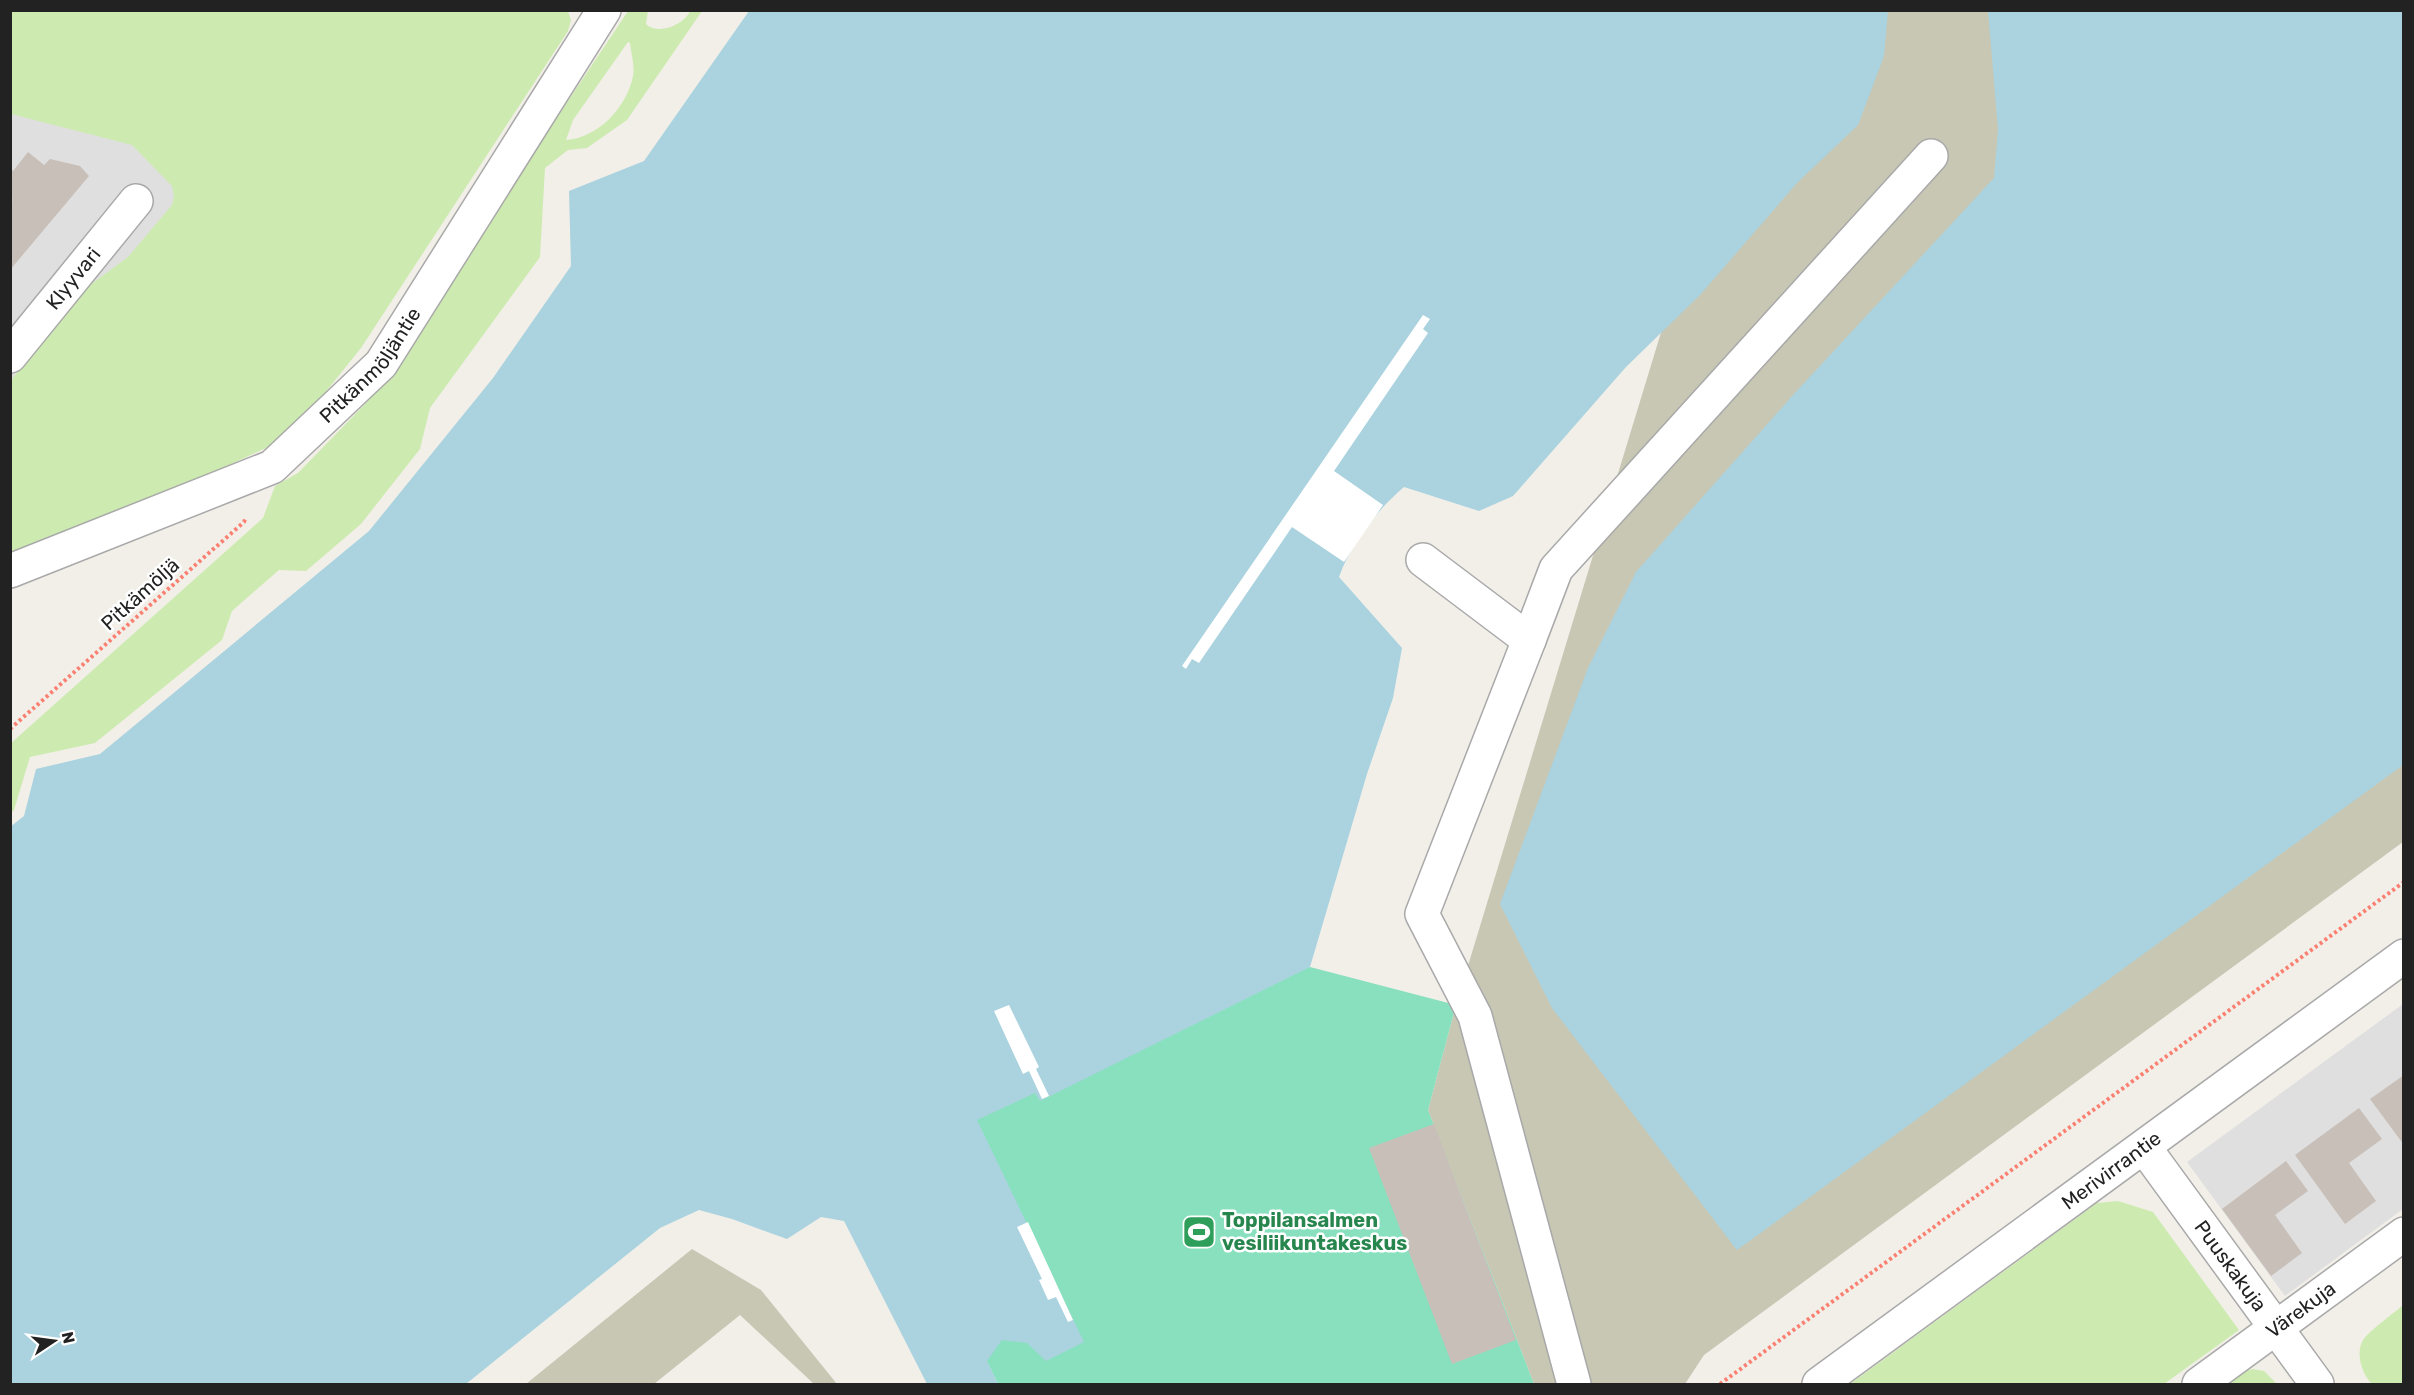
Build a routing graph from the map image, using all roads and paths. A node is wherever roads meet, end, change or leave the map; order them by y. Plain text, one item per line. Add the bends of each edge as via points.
1 (604, 10) edge
2 (1931, 156) dead end
3 (136, 201) dead end
4 (10, 356) edge
5 (272, 467) junction
6 (1423, 560) dead end
7 (10, 571) edge
8 (1529, 640) junction
9 (10, 729) edge
10 (2403, 882) edge
11 (2403, 957) edge
12 (2144, 1147) junction
13 (2403, 1234) edge
14 (2276, 1328) junction
15 (1574, 1384) edge
16 (1720, 1384) edge
17 (1819, 1384) edge
18 (2199, 1384) edge
19 (2318, 1384) edge

1 - 5 street, Pitkänmöljäntie via 381,364
2 - 8 street via 1556,569
3 - 4 street, Klyyvari
5 - 7 street, Pitkänmöljäntie
5 - 9 path, Pitkämöljä via 244,522
6 - 8 street
8 - 15 street via 1422,914 1475,1017
10 - 16 path
11 - 12 street, Merivirrantie
12 - 14 street, Puuskakuja
12 - 17 street, Merivirrantie
13 - 14 street, Värekuja
14 - 18 street, Värekuja
14 - 19 street, Puuskakuja

